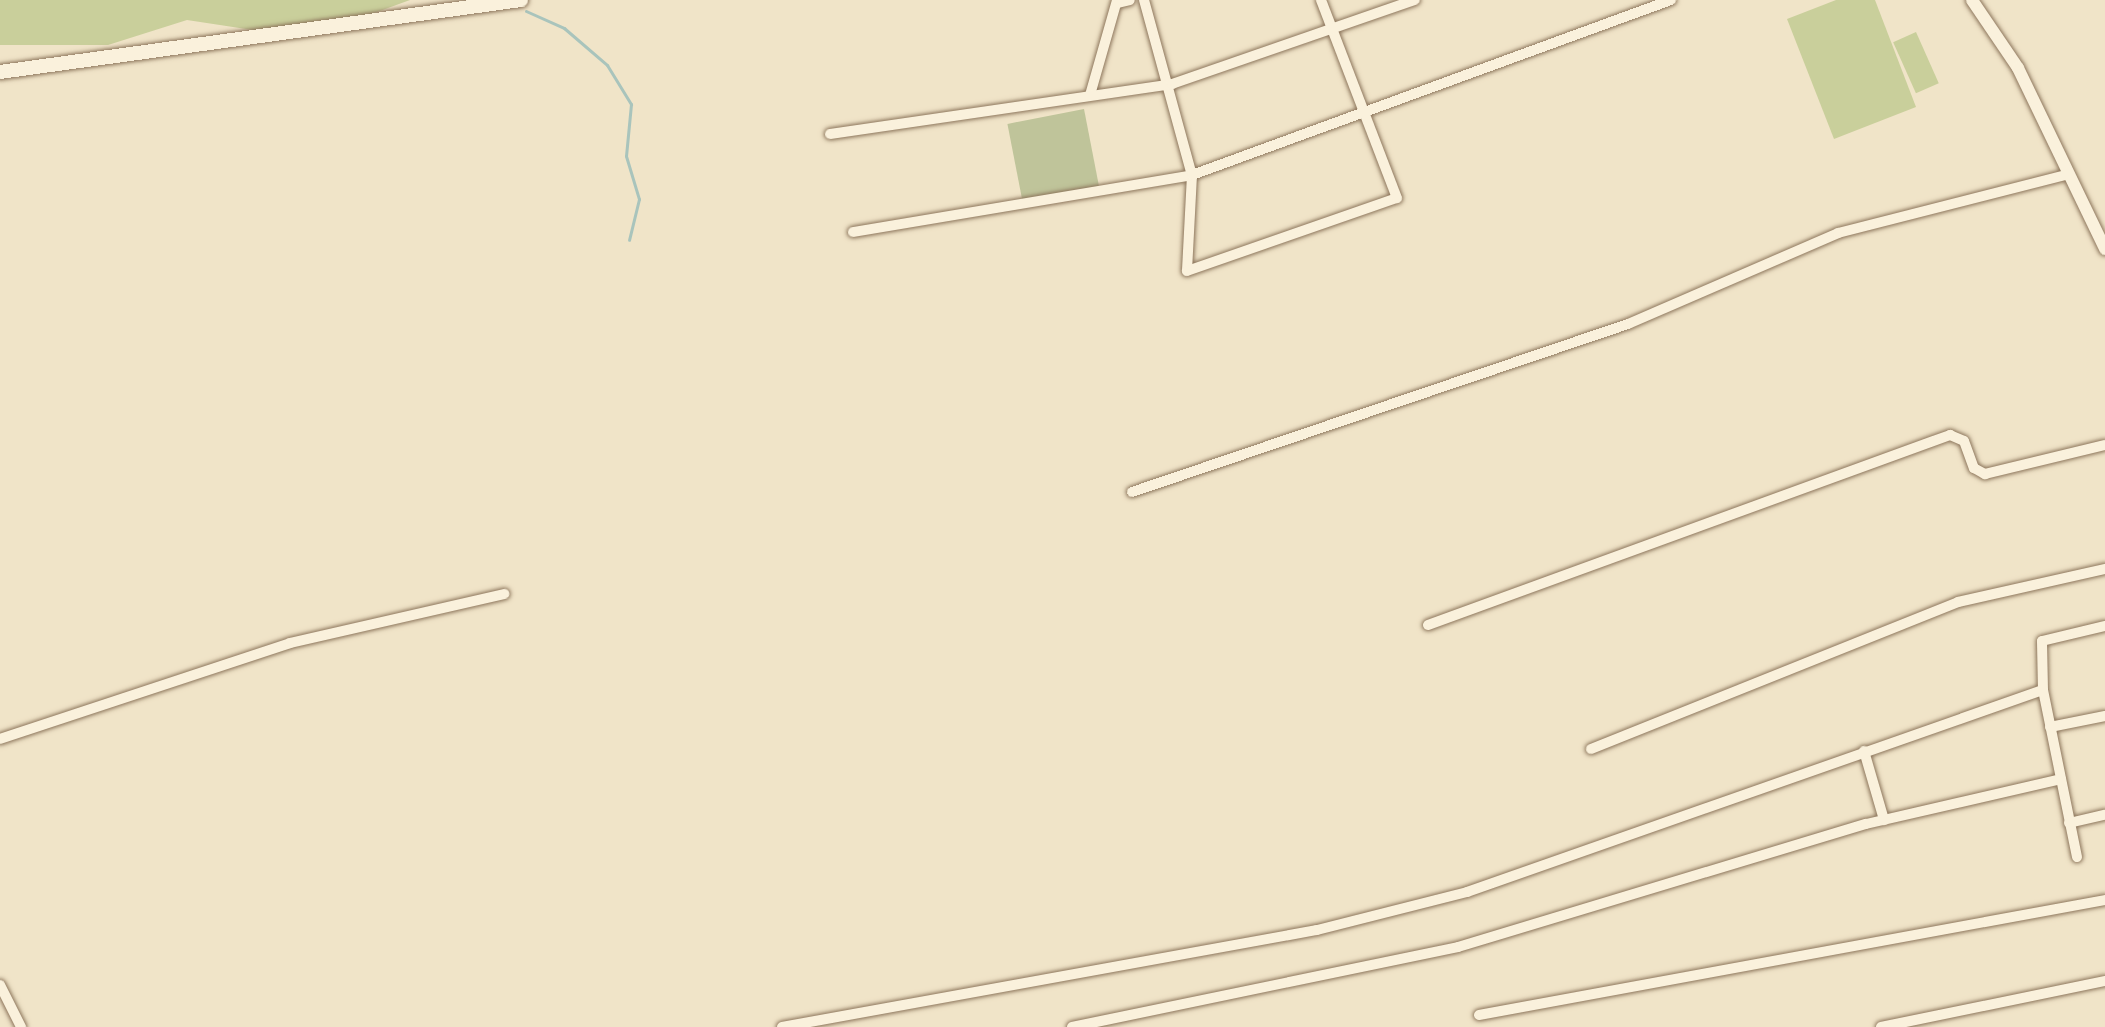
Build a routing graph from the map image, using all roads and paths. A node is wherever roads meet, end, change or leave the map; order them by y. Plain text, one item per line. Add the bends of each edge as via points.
1 (521, 0) edge
2 (1130, 0) edge
3 (1144, 0) edge
4 (1321, 0) edge
5 (1415, 0) edge
6 (1671, 0) edge
7 (1972, 0) edge
8 (1118, 2) edge
9 (1333, 30) junction
10 (0, 72) edge
11 (1172, 84) junction
12 (1090, 95) junction
13 (1365, 114) junction
14 (830, 134) dead end
15 (2069, 174) junction
16 (1192, 175) junction
17 (853, 232) dead end
18 (2105, 249) edge
19 (2105, 445) edge
20 (1132, 492) dead end
21 (2105, 569) edge
22 (504, 594) dead end
23 (1428, 625) dead end
24 (2105, 626) edge
25 (2043, 690) junction
26 (2105, 716) edge
27 (2050, 727) junction
28 (0, 739) edge
29 (1591, 749) dead end
30 (1864, 751) junction
31 (2061, 779) junction
32 (2105, 815) edge
33 (1884, 820) junction
34 (2069, 823) junction
35 (2077, 857) dead end
36 (2105, 900) edge
37 (2105, 981) edge
38 (0, 985) edge
39 (1479, 1015) dead end
40 (21, 1027) edge
41 (782, 1027) edge
42 (1072, 1027) edge
43 (1881, 1027) edge

1 - 10 main road
2 - 8 street
3 - 11 street
4 - 9 street
5 - 9 street
6 - 13 street
7 - 15 street via 2018,68
8 - 12 street
9 - 11 street
9 - 13 street
11 - 12 street
11 - 16 street
12 - 14 street
13 - 16 street
13 - 16 street via 1397,198 1187,271
15 - 18 street
15 - 20 street via 1838,233 1628,324
16 - 17 street
19 - 23 street via 1985,474 1974,468 1964,441 1950,435
21 - 29 street via 1958,602
22 - 28 street via 290,643
24 - 25 street via 2042,641
25 - 27 street
25 - 30 street
26 - 27 street
27 - 31 street
30 - 33 street
30 - 41 street via 1467,892 1317,930
31 - 33 street
31 - 34 street
32 - 34 street
33 - 42 street via 1458,947
34 - 35 street
36 - 39 street
37 - 43 street
38 - 40 street

